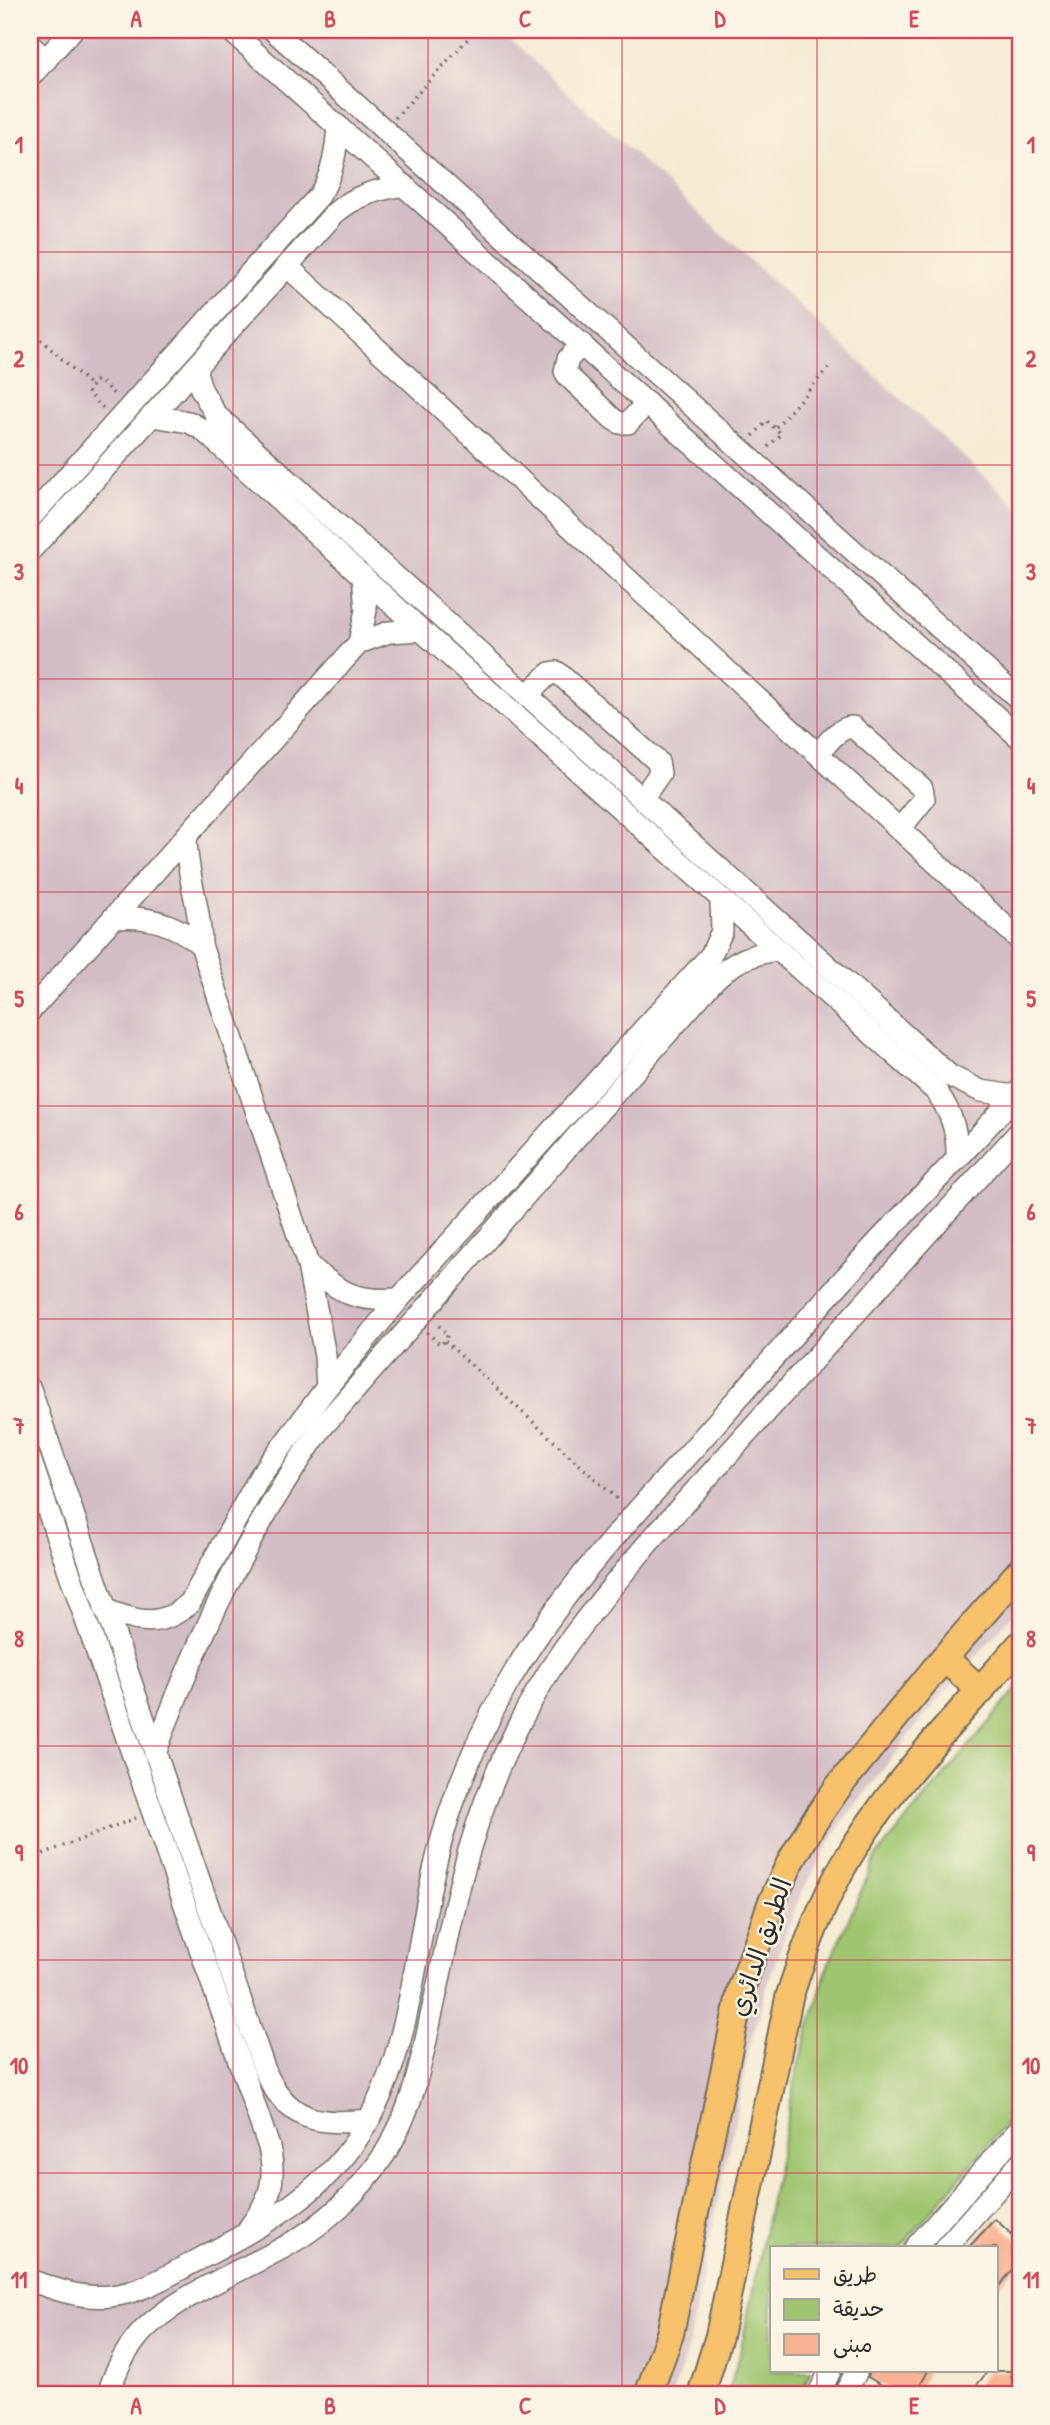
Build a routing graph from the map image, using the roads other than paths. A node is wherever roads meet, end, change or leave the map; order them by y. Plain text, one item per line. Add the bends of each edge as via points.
1 (34, 30) edge
2 (72, 30) edge
3 (230, 30) edge
4 (273, 30) edge
5 (30, 35) edge
6 (30, 45) edge
7 (46, 60) junction
8 (30, 77) edge
9 (338, 126) junction
10 (404, 185) junction
11 (505, 238) junction
12 (486, 259) junction
13 (287, 266) junction
14 (262, 277) junction
15 (582, 344) junction
16 (195, 368) junction
17 (647, 403) junction
18 (152, 415) junction
19 (776, 479) junction
20 (757, 501) junction
21 (34, 512) edge
22 (55, 522) junction
23 (30, 551) edge
24 (371, 554) junction
25 (359, 573) junction
26 (421, 630) junction
27 (359, 643) junction
28 (528, 694) junction
29 (1020, 700) edge
30 (1020, 738) edge
31 (818, 754) junction
32 (642, 799) junction
33 (900, 829) junction
34 (186, 837) junction
35 (700, 852) junction
36 (685, 868) junction
37 (722, 901) junction
38 (113, 918) junction
39 (1020, 940) edge
40 (201, 945) junction
41 (778, 950) junction
42 (30, 1011) edge
43 (1018, 1093) edge
44 (1020, 1131) edge
45 (957, 1159) junction
46 (863, 1258) junction
47 (308, 1265) junction
48 (886, 1278) junction
49 (399, 1299) junction
50 (327, 1387) junction
51 (30, 1388) edge
52 (35, 1421) edge
53 (30, 1459) edge
54 (1020, 1571) edge
55 (105, 1610) junction
56 (1020, 1645) edge
57 (944, 1658) junction
58 (981, 1691) junction
59 (155, 1754) junction
60 (406, 2016) junction
61 (430, 2022) junction
62 (369, 2120) junction
63 (1020, 2129) edge
64 (1020, 2163) edge
65 (244, 2235) junction
66 (917, 2246) edge
67 (947, 2246) edge
68 (30, 2280) edge
69 (830, 2372) edge
70 (856, 2372) edge
71 (108, 2395) edge
72 (648, 2395) edge
73 (701, 2395) edge
74 (818, 2395) edge
75 (844, 2395) edge

1 - 5 street
2 - 7 street
3 - 9 street
4 - 11 street
6 - 7 street
7 - 8 street
9 - 10 street
9 - 14 street via 328,183
10 - 12 street
10 - 13 street via 350,200
11 - 12 street
11 - 19 street
12 - 15 street
13 - 14 street
13 - 31 street
14 - 16 street
14 - 21 street via 123,415
15 - 17 street
15 - 17 street via 568,359 565,371 613,419 628,422
16 - 18 street
16 - 24 street via 216,415
17 - 20 street
18 - 22 street
18 - 25 street via 203,430
19 - 20 street
19 - 29 street
20 - 30 street
21 - 22 street
22 - 23 street
24 - 25 street
24 - 28 street
25 - 26 street
25 - 27 street via 366,610
26 - 27 street via 389,632
26 - 36 street
27 - 34 street
28 - 32 street
28 - 32 street via 557,672 658,762 660,773
31 - 33 street
31 - 33 street via 840,731 853,727 904,771 922,788 924,799
32 - 35 street
33 - 39 street
34 - 38 street
34 - 40 street
35 - 36 street
35 - 43 street via 950,1076 981,1091
36 - 37 street
37 - 41 street
37 - 49 street via 722,931 710,956
38 - 40 street via 159,921 188,933
38 - 42 street
40 - 47 street
41 - 45 street via 937,1092 954,1124
41 - 59 street via 740,960 715,979 323,1426 243,1555
43 - 45 street
44 - 48 street
45 - 46 street
46 - 48 street
46 - 60 street via 634,1514 530,1645 463,1777 434,1867
47 - 49 street via 344,1293 362,1299
47 - 50 street
48 - 61 street via 649,1542 585,1621 536,1692 493,1780 476,1828
49 - 50 street
50 - 55 street via 260,1476 190,1602 170,1617 146,1622
51 - 52 street
52 - 55 street
53 - 65 street via 274,2167 263,2210
54 - 57 main road, الطريق الدائري
55 - 59 street
56 - 58 main road, الطريق الدائري
57 - 58 main road
57 - 72 main road, الطريق الدائري via 813,1823 771,1904 741,1990 670,2334
58 - 73 main road, الطريق الدائري via 873,1820 834,1884 804,1951 778,2047 719,2336
59 - 62 street via 274,2092 292,2109 314,2120
60 - 61 street
60 - 62 street via 389,2076
61 - 71 street via 408,2110 368,2177 331,2214 289,2245 166,2311 137,2337 116,2370
62 - 65 street via 318,2184
63 - 66 street
64 - 67 street
65 - 68 street via 133,2292 83,2296
69 - 74 street
70 - 75 street

